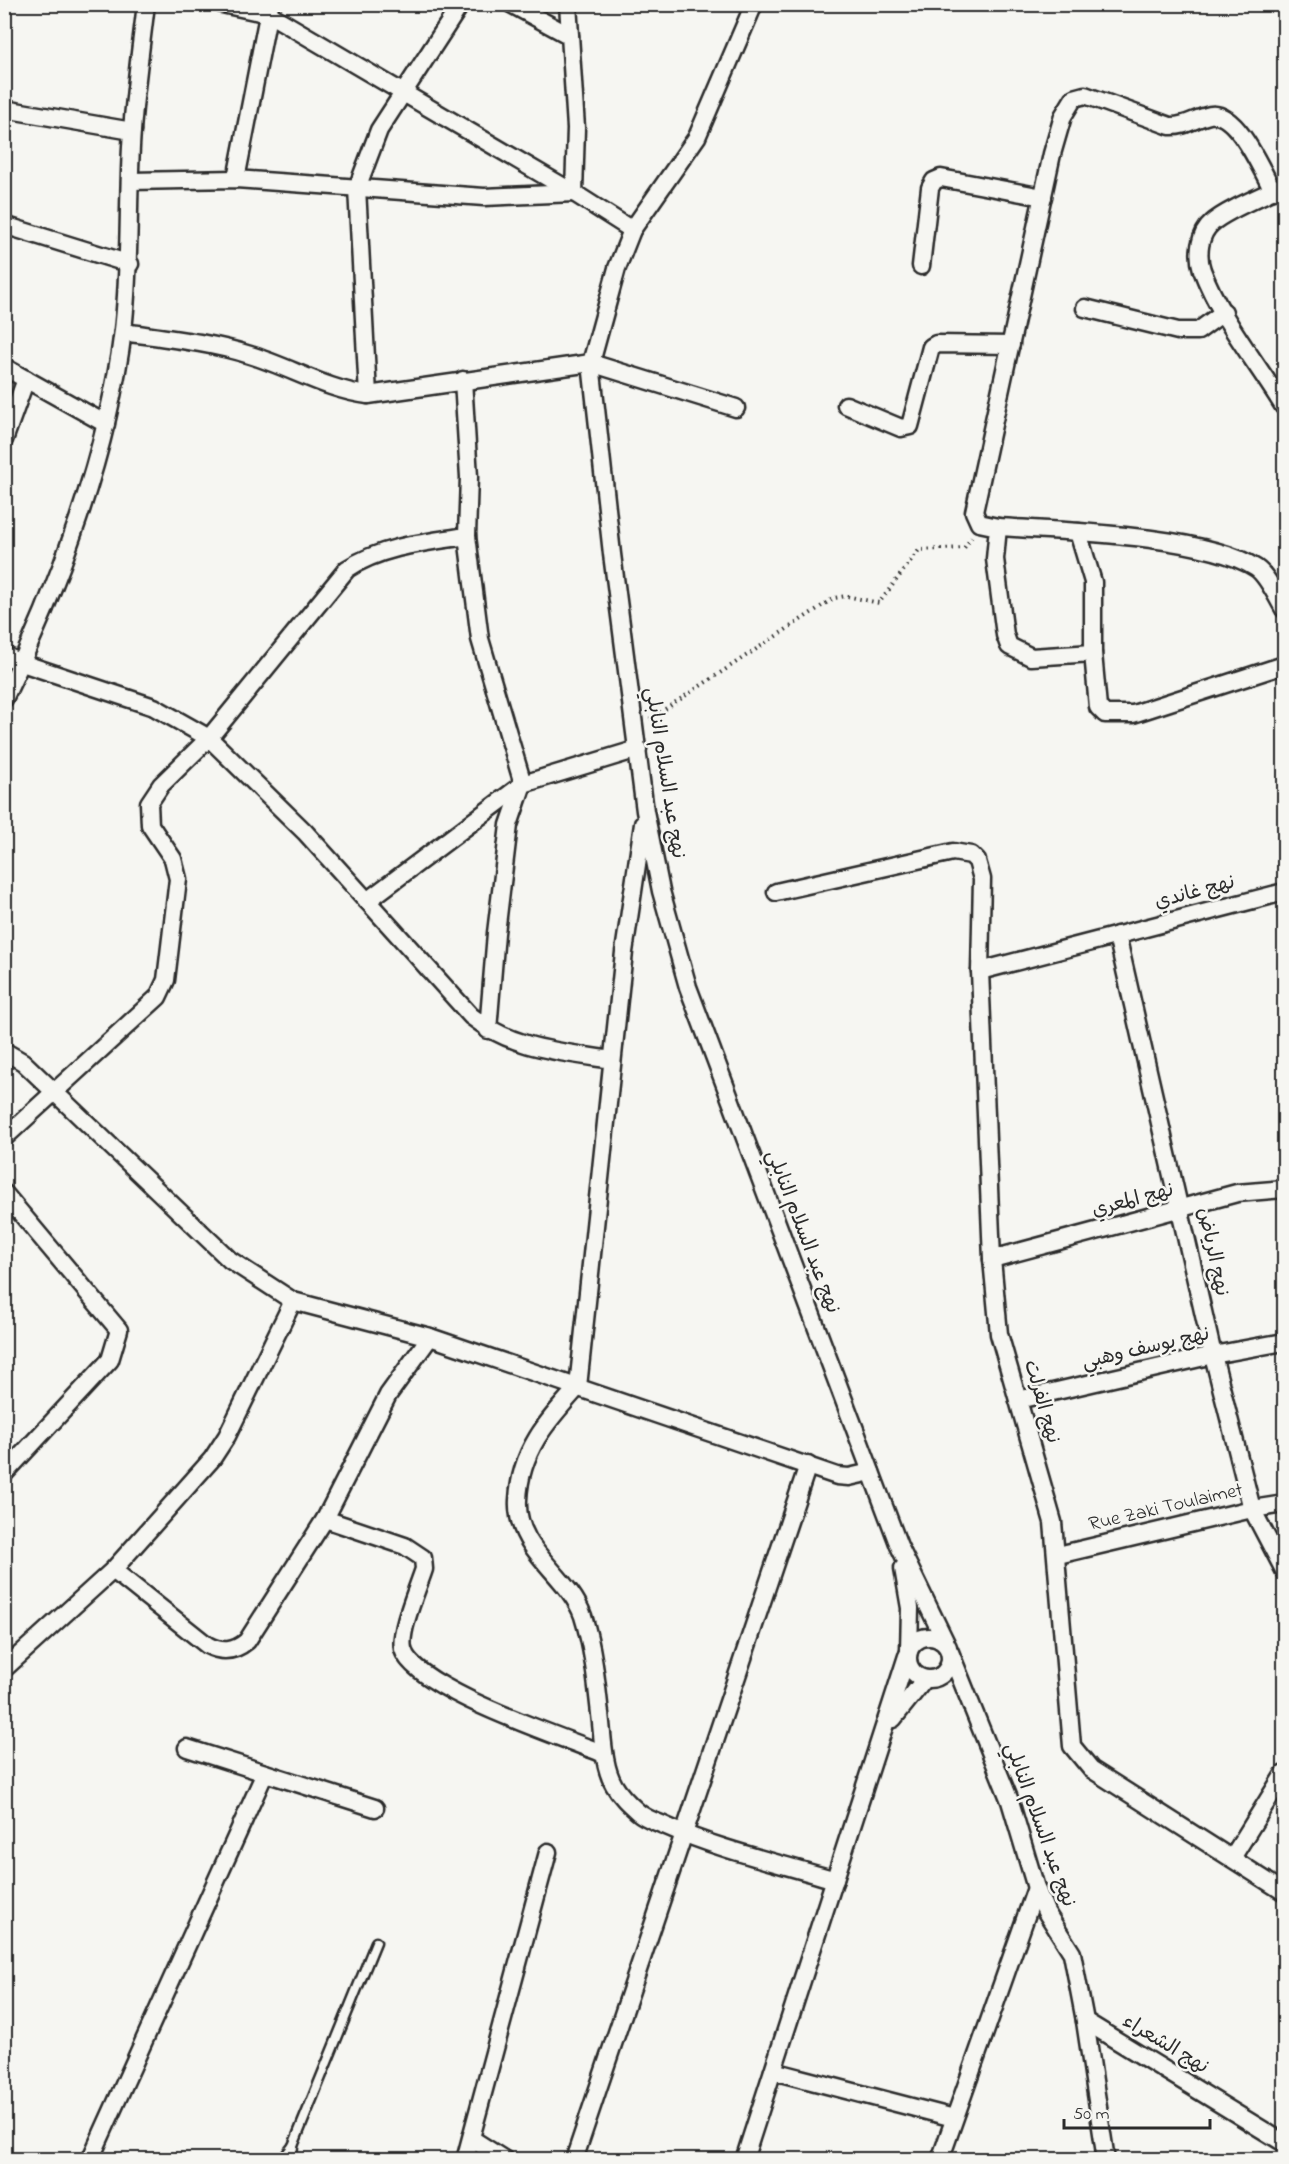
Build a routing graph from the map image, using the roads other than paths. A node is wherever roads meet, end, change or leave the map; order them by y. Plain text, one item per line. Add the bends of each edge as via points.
1 (146, 4) edge
2 (222, 4) edge
3 (461, 4) edge
4 (511, 4) edge
5 (568, 4) edge
6 (754, 4) edge
7 (270, 9) edge
8 (570, 36) junction
9 (401, 94) junction
10 (4, 109) edge
11 (132, 131) junction
12 (236, 179) junction
13 (131, 182) junction
14 (357, 188) junction
15 (1279, 188) edge
16 (574, 193) junction
17 (1043, 197) junction
18 (4, 225) edge
19 (632, 230) junction
20 (130, 264) junction
21 (921, 266) dead end
22 (1085, 308) dead end
23 (1224, 312) junction
24 (123, 332) junction
25 (1011, 345) junction
26 (591, 363) junction
27 (4, 367) edge
28 (26, 379) junction
29 (463, 380) junction
30 (368, 395) junction
31 (846, 405) dead end
32 (1284, 407) edge
33 (736, 408) dead end
34 (106, 424) junction
35 (4, 440) edge
36 (998, 527) junction
37 (1078, 532) junction
38 (468, 536) junction
39 (1284, 609) edge
40 (1093, 653) junction
41 (4, 655) edge
42 (22, 663) junction
43 (1284, 665) edge
44 (4, 699) edge
45 (209, 738) junction
46 (638, 749) junction
47 (523, 784) junction
48 (645, 811) junction
49 (776, 892) dead end
50 (1284, 892) edge
51 (367, 901) junction
52 (1117, 935) junction
53 (980, 971) junction
54 (488, 1030) junction
55 (4, 1051) edge
56 (612, 1060) junction
57 (55, 1093) junction
58 (4, 1138) edge
59 (1284, 1189) edge
60 (4, 1193) edge
61 (1181, 1210) junction
62 (992, 1259) junction
63 (293, 1300) junction
64 (430, 1337) junction
65 (1284, 1342) edge
66 (1213, 1355) junction
67 (578, 1387) junction
68 (1018, 1400) junction
69 (808, 1465) junction
70 (871, 1472) junction
71 (4, 1474) edge
72 (1284, 1504) edge
73 (1252, 1509) junction
74 (325, 1519) junction
75 (899, 1546) junction
76 (1058, 1555) junction
77 (113, 1570) junction
78 (1284, 1570) edge
79 (949, 1649) junction
80 (908, 1653) junction
81 (4, 1669) edge
82 (927, 1679) junction
83 (976, 1714) junction
84 (884, 1732) junction
85 (188, 1748) dead end
86 (604, 1754) junction
87 (265, 1773) junction
88 (1284, 1774) edge
89 (375, 1808) dead end
90 (683, 1833) junction
91 (548, 1852) dead end
92 (1232, 1858) junction
93 (835, 1880) junction
94 (1036, 1888) junction
95 (1284, 1893) edge
96 (376, 1942) dead end
97 (1085, 2021) junction
98 (773, 2071) junction
99 (954, 2118) junction
100 (472, 2139) junction
101 (1284, 2143) edge
102 (293, 2146) junction
103 (90, 2160) edge
104 (282, 2160) edge
105 (292, 2160) edge
106 (465, 2160) edge
107 (505, 2160) edge
108 (574, 2160) edge
109 (744, 2160) edge
110 (940, 2160) edge
111 (1106, 2160) edge

1 - 11 street
2 - 7 street
3 - 9 street
4 - 8 street
5 - 8 street
6 - 19 street, نهج عبد السلام النابلي via 697,137
7 - 9 street
7 - 12 street
8 - 16 street via 576,128
9 - 14 street via 379,130
9 - 16 street
10 - 11 street
11 - 13 street
12 - 13 street
12 - 14 street
13 - 20 street
14 - 16 street via 484,197
14 - 30 street
15 - 17 street via 1233,123 1224,118 1210,115 1183,127 1170,126 1084,95 1074,98 1063,116
15 - 23 street via 1212,222 1203,234 1199,255 1202,268
16 - 19 street
17 - 21 street via 941,177 930,188
17 - 25 street
18 - 20 street
19 - 26 street, نهج عبد السلام النابلي via 617,268
20 - 24 street
22 - 23 street via 1178,331 1198,331
23 - 32 street
24 - 30 street via 247,354 347,392
24 - 34 street
25 - 31 street via 931,347 910,426 901,428
25 - 36 street via 974,512 979,523
26 - 29 street
26 - 33 street
26 - 46 street, نهج عبد السلام النابلي
27 - 28 street
28 - 34 street
28 - 35 street
29 - 30 street
29 - 38 street
34 - 42 street via 70,536
36 - 37 street
36 - 40 street via 995,559 1009,646 1031,657
37 - 39 street via 1197,547 1233,556 1258,569
37 - 40 street via 1093,582
38 - 45 street via 405,546 360,560 347,569
38 - 47 street via 480,639
40 - 43 street via 1098,707 1112,715 1132,714
41 - 42 street
42 - 44 street
42 - 45 street via 154,707
45 - 51 street via 305,832
45 - 57 street via 161,785 149,803 150,825 173,859 178,879 166,980 158,997
46 - 47 street
46 - 48 street, نهج عبد السلام النابلي
47 - 51 street
47 - 54 street via 509,825
48 - 56 street
48 - 70 street, نهج عبد السلام النابلي via 661,891 701,1025
49 - 53 street, نهج الفرلت via 967,852 977,861 982,879
50 - 52 street, نهج غاندي
51 - 54 street
52 - 53 street, نهج غاندي
52 - 61 street, نهج الرياض
53 - 62 street, نهج الفرلت
54 - 56 street via 524,1045
55 - 57 street via 23,1062
56 - 67 street
57 - 58 street
57 - 63 street via 230,1260
59 - 61 street, نهج المعري via 1238,1193
60 - 71 street via 119,1330 110,1360
61 - 62 street, نهج المعري
61 - 66 street, نهج الرياض
62 - 68 street, نهج الفرلت via 999,1334
63 - 64 street
63 - 77 street via 212,1460
64 - 67 street
64 - 74 street via 388,1395
65 - 66 street, نهج يوسف وهبي
66 - 68 street, نهج يوسف وهبي
66 - 73 street, نهج الرياض
67 - 69 street
67 - 86 street via 538,1434 523,1470 518,1502 525,1535 582,1615 593,1656
68 - 76 street, نهج الفرلت via 1053,1522
69 - 70 street via 837,1476
69 - 90 street
70 - 75 street, نهج عبد السلام النابلي
72 - 73 street, Rue Zaki Toulaimet
73 - 76 street, Rue Zaki Toulaimet
73 - 78 street, نهج الرياض
74 - 77 street via 247,1641 232,1650 207,1645
74 - 86 street via 405,1546 423,1558 424,1569 403,1638 407,1658 415,1667 469,1700
75 - 79 street, نهج عبد السلام النابلي
75 - 80 street, نهج عبد السلام النابلي via 910,1608
76 - 92 street, نهج الفرلت via 1072,1746 1091,1769
77 - 81 street
79 - 80 street via 937,1638 923,1637
79 - 82 street via 950,1663 945,1672
79 - 83 street, نهج عبد السلام النابلي
80 - 82 street via 910,1668
80 - 84 street, نهج عبد السلام النابلي
82 - 83 street, نهج عبد السلام النابلي via 958,1693
82 - 84 street
83 - 94 street, نهج عبد السلام النابلي via 1010,1802
84 - 93 street, نهج عبد السلام النابلي
85 - 87 street
86 - 90 street via 613,1784 641,1815
87 - 89 street
87 - 103 street
88 - 92 street
90 - 93 street
90 - 108 street
91 - 100 street
92 - 95 street, نهج الفرلت
93 - 98 street, نهج عبد السلام النابلي
94 - 97 street, نهج عبد السلام النابلي via 1072,1953
94 - 99 street
96 - 102 lane
97 - 101 street, نهج الشعراء
97 - 111 street, نهج عبد السلام النابلي
98 - 99 street
98 - 109 street, نهج عبد السلام النابلي
99 - 110 street
100 - 106 street
100 - 107 street
102 - 104 lane
102 - 105 lane

